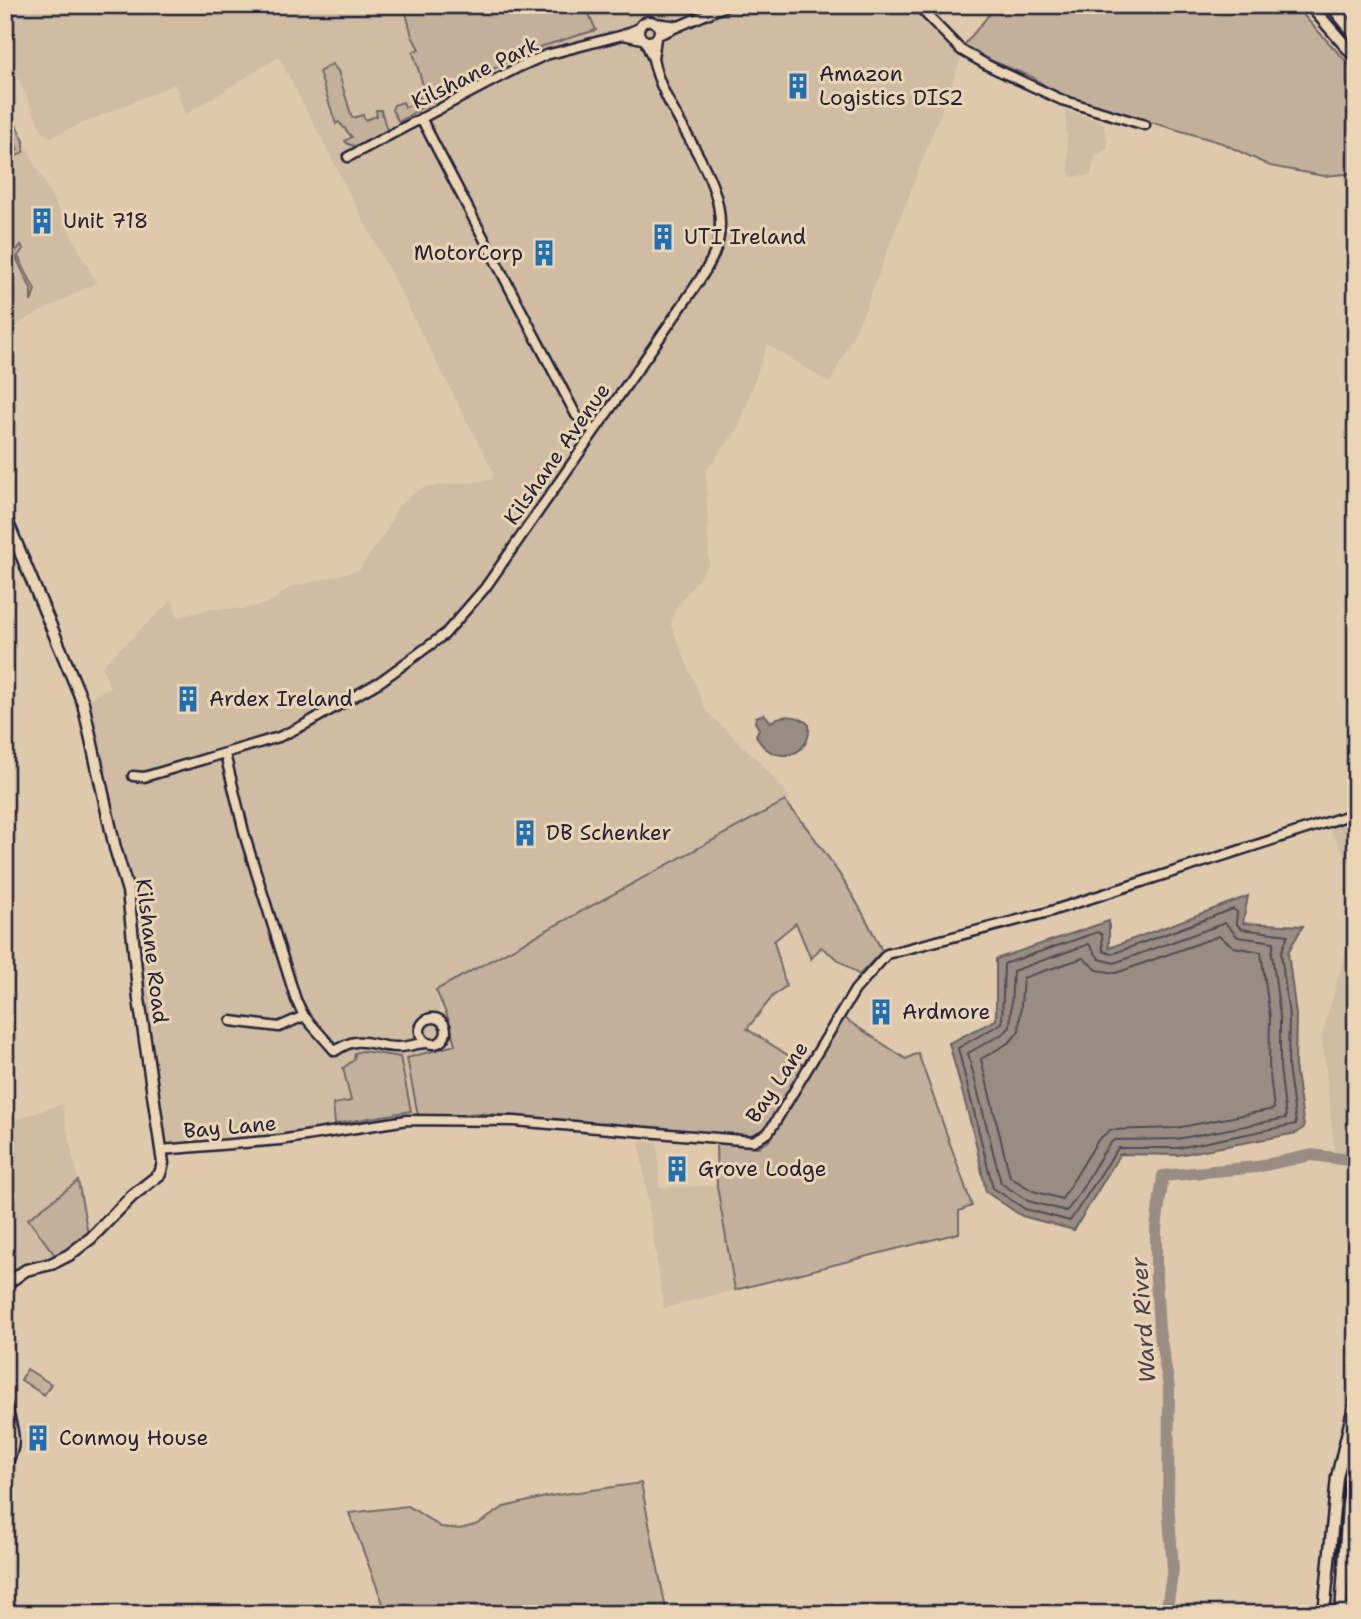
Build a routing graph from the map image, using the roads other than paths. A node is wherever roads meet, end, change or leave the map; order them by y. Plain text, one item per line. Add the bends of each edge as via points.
1 (728, 5) edge
2 (917, 5) edge
3 (1310, 5) edge
4 (1331, 5) edge
5 (655, 23) junction
6 (679, 26) junction
7 (639, 28) junction
8 (623, 35) junction
9 (1356, 36) edge
10 (657, 37) junction
11 (644, 40) junction
12 (1356, 58) edge
13 (653, 59) junction
14 (421, 118) junction
15 (1145, 125) dead end
16 (348, 157) dead end
17 (594, 431) junction
18 (5, 516) edge
19 (225, 754) junction
20 (133, 776) dead end
21 (1356, 813) edge
22 (304, 1016) junction
23 (231, 1021) dead end
24 (420, 1032) junction
25 (414, 1042) junction
26 (426, 1043) junction
27 (161, 1150) junction
28 (5, 1285) edge
29 (1356, 1398) edge
30 (5, 1404) edge
31 (1356, 1455) edge
32 (5, 1464) edge
33 (1324, 1612) edge
34 (1341, 1613) edge

1 - 6 street
2 - 15 street via 961,50 989,66 1062,100
3 - 12 street
4 - 9 street
5 - 6 street
5 - 7 street, Kilshane Park via 646,22
5 - 10 street
6 - 10 street
7 - 8 street, Kilshane Park
7 - 11 street, Kilshane Avenue
8 - 11 street, Kilshane Park
8 - 14 street, Kilshane Park via 541,57
10 - 11 street
10 - 13 street, Kilshane Avenue
11 - 13 street, Kilshane Avenue
13 - 17 street, Kilshane Avenue via 663,89 717,196 720,232 708,267
14 - 16 street, Kilshane Park
14 - 17 street via 576,415
17 - 19 street, Kilshane Avenue via 485,588 445,634 391,675 311,722
18 - 27 street, Kilshane Road via 83,703 128,891
19 - 20 street, Kilshane Avenue via 144,777
19 - 22 street via 246,840
21 - 27 street, Bay Lane via 1045,913 887,954 855,990 774,1125 753,1141 514,1121 407,1121 280,1140
22 - 23 street via 279,1027
22 - 25 street via 335,1051 349,1041 397,1047
24 - 25 street
24 - 26 street
24 - 26 street via 429,1019 444,1024 442,1040
25 - 26 street
27 - 28 street, Kilshane Road via 160,1174 91,1238 69,1255 26,1270
29 - 33 street via 1337,1478
30 - 32 street via 14,1439
31 - 34 street

